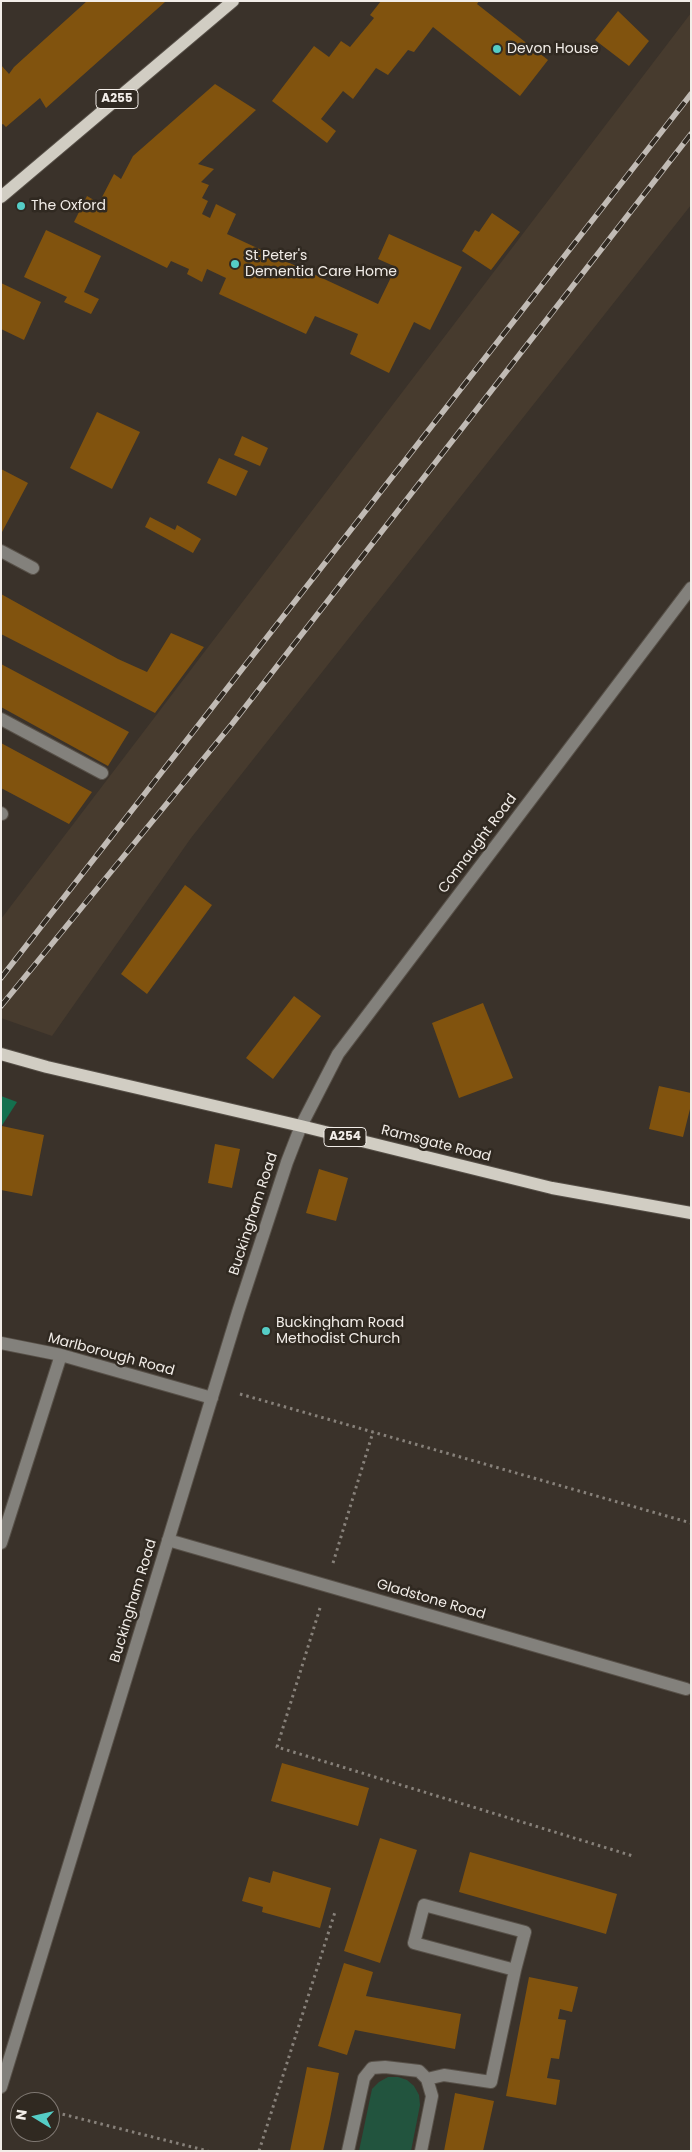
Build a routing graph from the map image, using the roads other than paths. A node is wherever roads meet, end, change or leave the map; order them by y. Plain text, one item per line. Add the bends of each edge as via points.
1 (233, 1) edge
2 (1, 197) edge
3 (1, 552) edge
4 (33, 568) dead end
5 (691, 588) edge
6 (1, 719) edge
7 (102, 774) dead end
8 (1, 1054) edge
9 (301, 1126) junction
10 (691, 1214) edge
11 (1, 1343) edge
12 (61, 1355) junction
13 (214, 1392) junction
14 (168, 1540) junction
15 (1, 1543) edge
16 (686, 1689) dead end
17 (515, 1970) junction
18 (427, 2079) junction
19 (1, 2087) edge
20 (348, 2151) edge
21 (421, 2151) edge

1 - 2 main road, A255
3 - 4 street
5 - 9 street, Connaught Road via 338,1054
6 - 7 street
8 - 9 main road, Ramsgate Road / A254
9 - 10 main road, Ramsgate Road / A254 via 552,1188
9 - 13 street, Buckingham Road
11 - 12 street, Marlborough Road
12 - 13 street, Marlborough Road
12 - 15 street
13 - 14 street, Buckingham Road
14 - 16 street, Gladstone Road
14 - 19 street, Buckingham Road
17 - 17 street via 525,1932 424,1905 414,1942
17 - 18 street via 491,2082 444,2075
18 - 20 street via 418,2071 372,2068 364,2078
18 - 21 street via 432,2096

